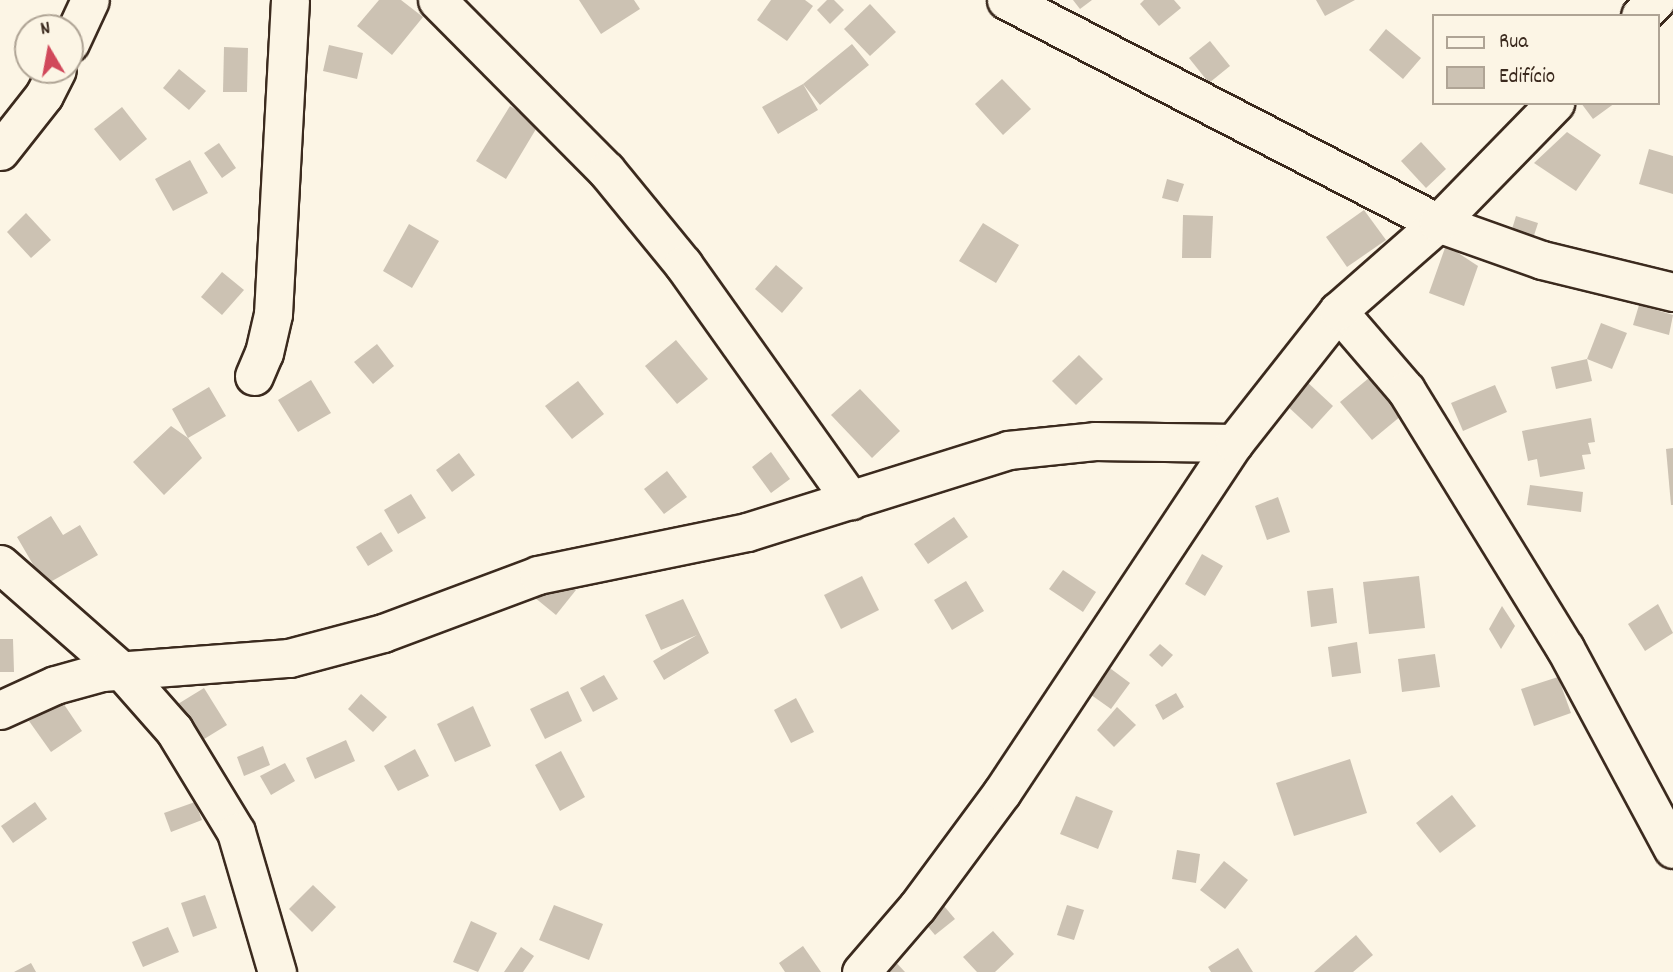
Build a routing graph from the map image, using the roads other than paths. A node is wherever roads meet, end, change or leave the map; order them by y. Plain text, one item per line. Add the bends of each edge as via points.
1 (290, 0) edge
2 (437, 0) edge
3 (1006, 0) edge
4 (1656, 0) edge
5 (1642, 14) edge
6 (50, 84) edge
7 (1553, 105) edge
8 (0, 151) edge
9 (1438, 223) junction
10 (1673, 292) edge
11 (1338, 311) junction
12 (254, 376) dead end
13 (1234, 443) junction
14 (851, 500) junction
15 (0, 564) edge
16 (122, 671) junction
17 (0, 710) edge
18 (1673, 849) edge
19 (277, 972) edge
20 (861, 972) edge

1 - 12 street via 273,314
2 - 14 street via 606,170 683,264
3 - 9 street
4 - 5 street
6 - 8 street
7 - 9 street
9 - 10 street via 1542,260
9 - 11 street
11 - 13 street
11 - 18 street via 1406,390 1565,648
13 - 14 street via 1095,440 1007,450
13 - 20 street via 1002,792 917,908
14 - 16 street via 747,532 538,575 383,633 289,658
15 - 16 street
16 - 17 street via 55,685
16 - 19 street via 174,730 236,832

